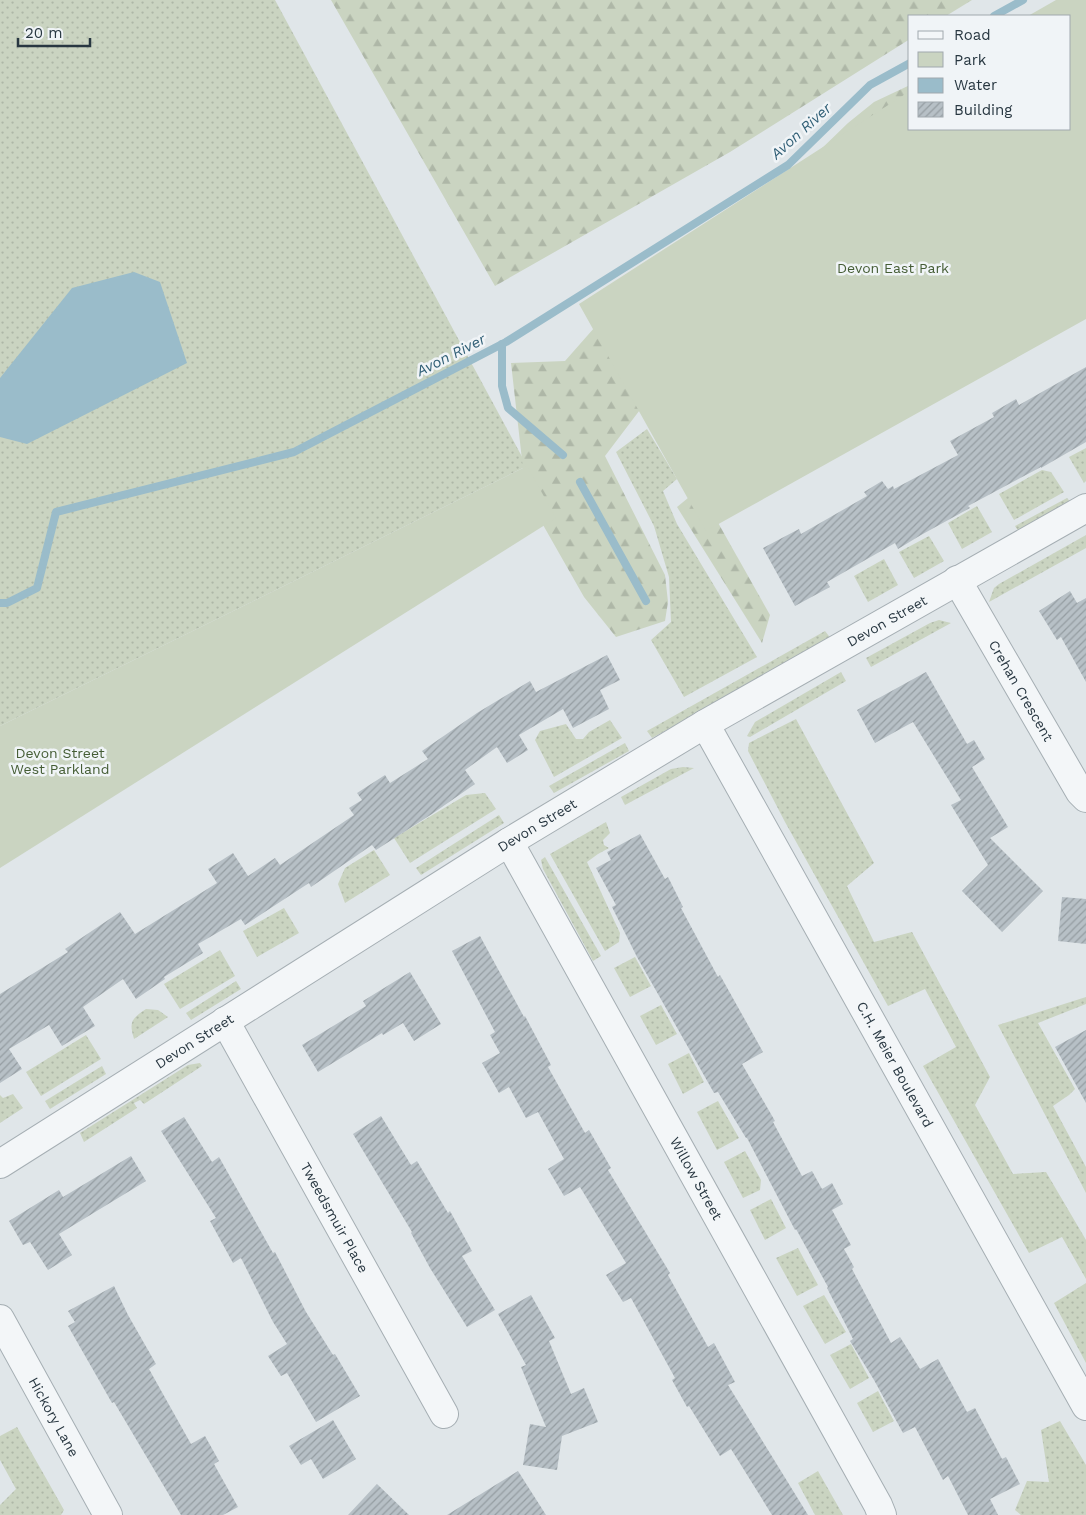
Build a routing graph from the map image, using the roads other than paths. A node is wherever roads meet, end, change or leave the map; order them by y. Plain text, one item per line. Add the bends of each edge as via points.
1 (1086, 508) edge
2 (957, 580) junction
3 (705, 724) junction
4 (1086, 798) edge
5 (509, 842) junction
6 (225, 1021) junction
7 (0, 1164) edge
8 (0, 1319) edge
9 (1086, 1406) edge
10 (444, 1414) dead end
11 (103, 1513) edge
12 (882, 1515) edge

1 - 2 street, Devon Street
2 - 3 street, Devon Street
2 - 4 street, Crehan Crescent
3 - 5 street, Devon Street
3 - 9 street, C.H. Meier Boulevard
5 - 6 street, Devon Street
5 - 12 street, Willow Street
6 - 7 street, Devon Street
6 - 10 street, Tweedsmuir Place
8 - 11 street, Hickory Lane

